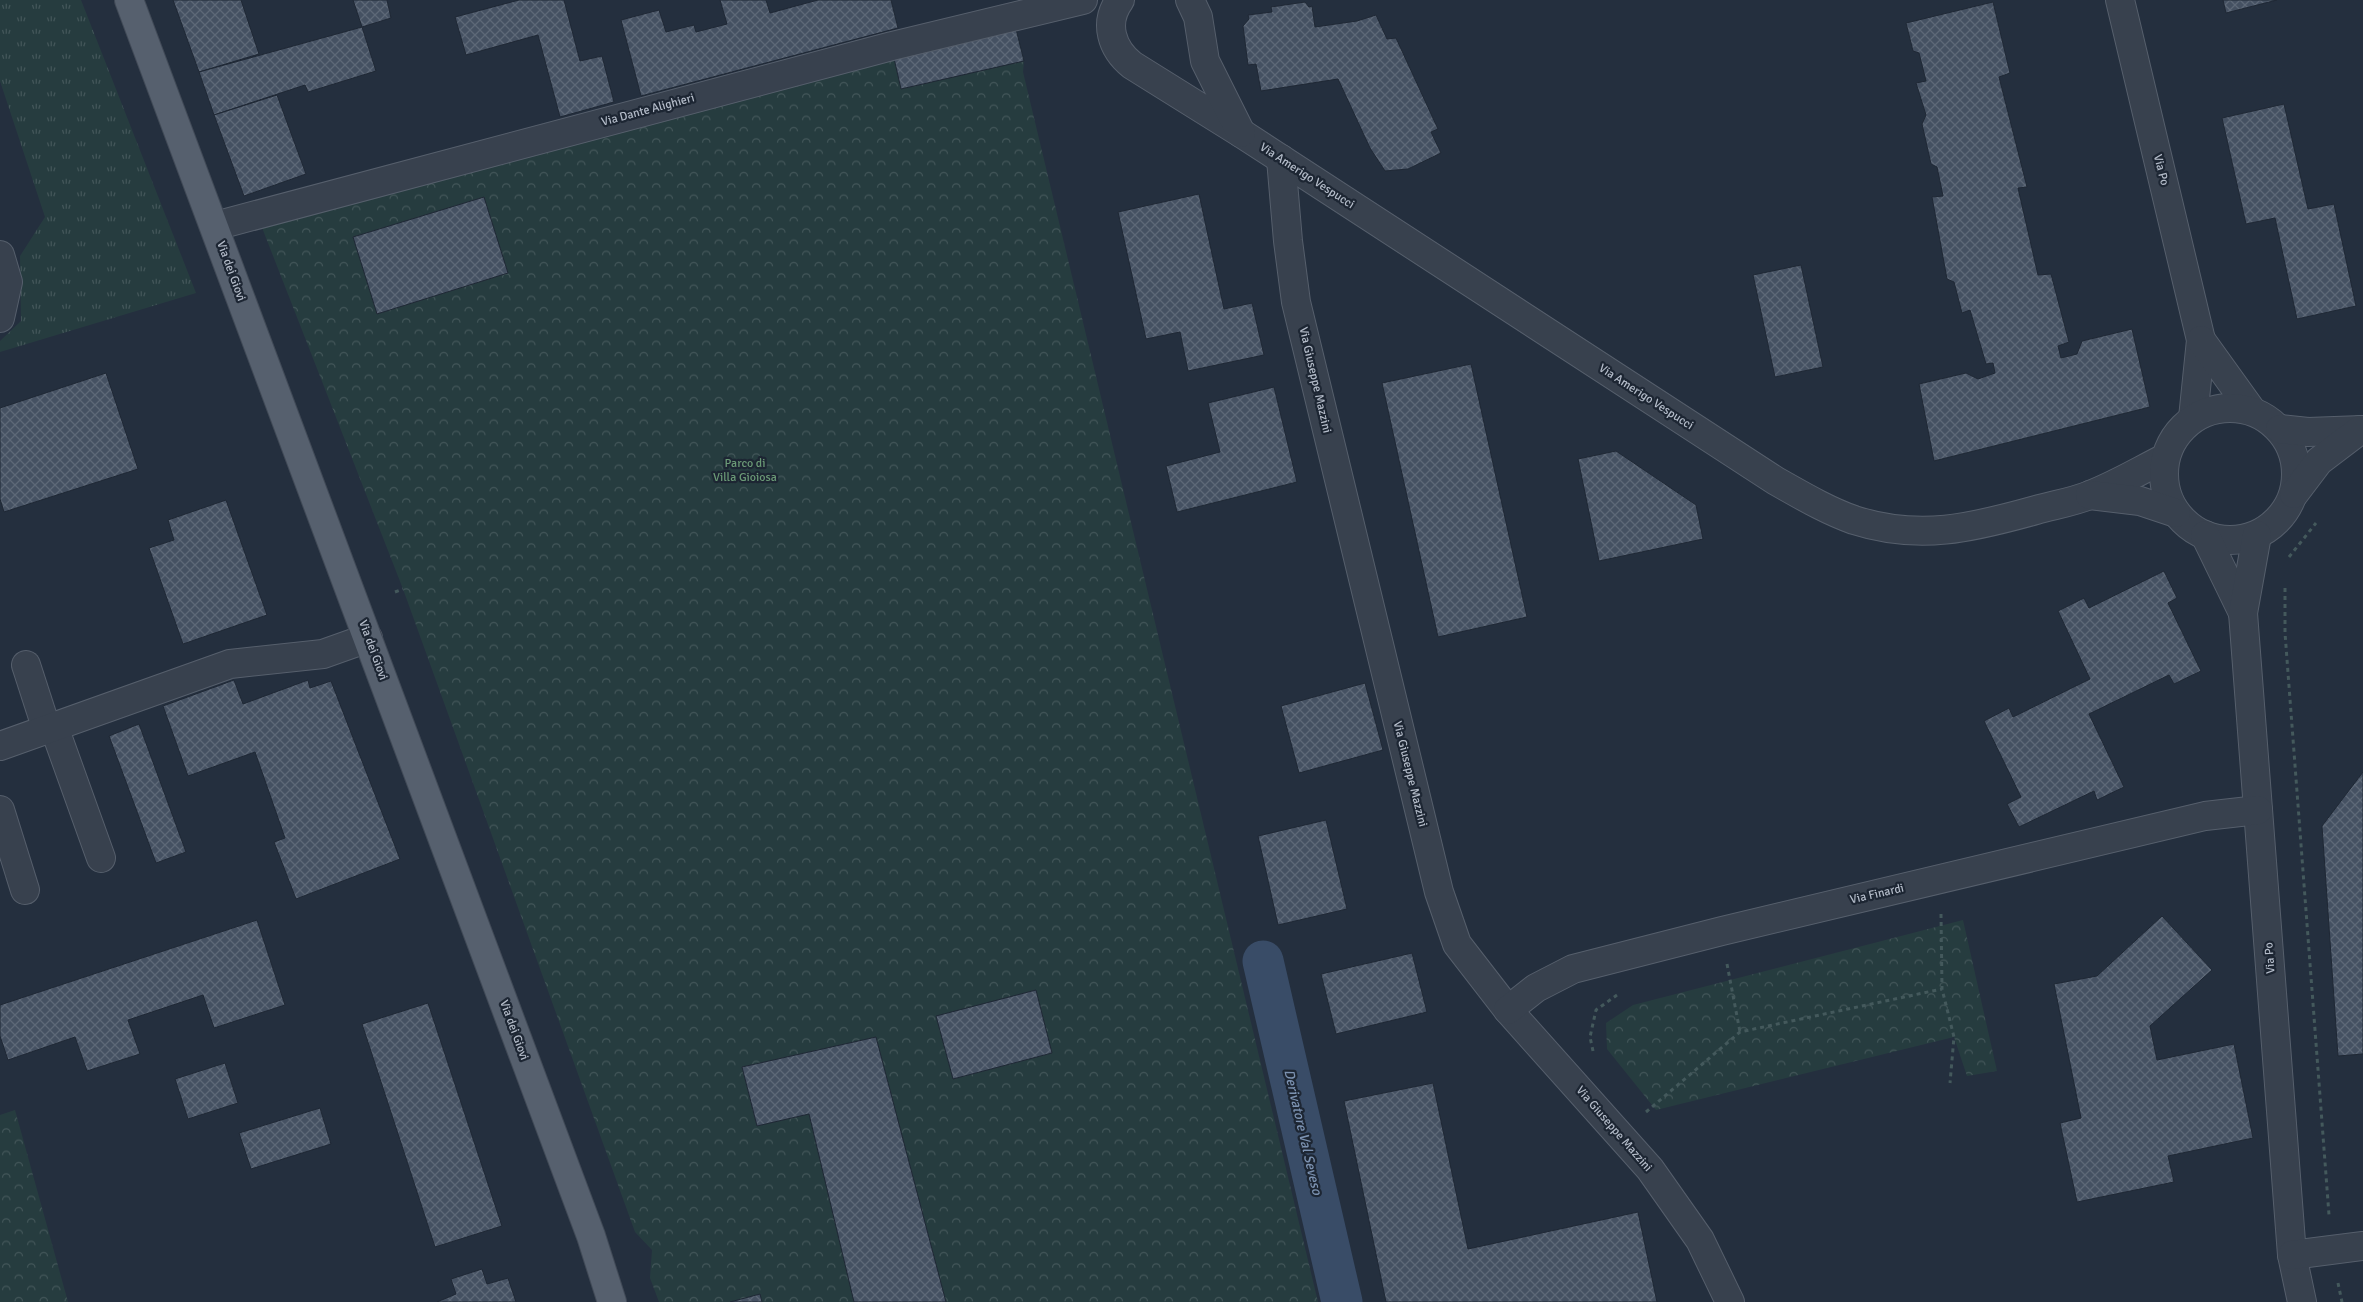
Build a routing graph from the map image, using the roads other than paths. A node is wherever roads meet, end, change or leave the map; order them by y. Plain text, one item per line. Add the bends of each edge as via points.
1 (129, 0) edge
2 (1084, 0) edge
3 (1120, 0) edge
4 (1190, 0) edge
5 (2120, 0) edge
6 (1241, 133) junction
7 (1281, 159) junction
8 (215, 226) junction
9 (0, 255) edge
10 (0, 318) edge
11 (2201, 340) junction
12 (2252, 411) junction
13 (2193, 418) junction
14 (2280, 429) junction
15 (2362, 430) edge
16 (2165, 458) junction
17 (2294, 494) junction
18 (2090, 495) junction
19 (2176, 512) junction
20 (2205, 535) junction
21 (2257, 535) junction
22 (2243, 613) junction
23 (368, 638) junction
24 (26, 665) dead end
25 (51, 728) junction
26 (0, 746) edge
27 (0, 810) edge
28 (2258, 810) junction
29 (101, 858) dead end
30 (25, 890) dead end
31 (1508, 1010) junction
32 (2363, 1246) edge
33 (2292, 1255) junction
34 (612, 1302) edge
35 (1730, 1302) edge
36 (2302, 1302) edge

1 - 8 main road, Via dei Giovi
2 - 8 street, Via Dante Alighieri via 892,46
3 - 6 street, Via Amerigo Vespucci via 1111,16 1111,31 1121,56
4 - 6 street via 1198,17 1205,61
5 - 11 street, Via Po
6 - 7 street, Via Amerigo Vespucci
7 - 18 street, Via Amerigo Vespucci via 1776,481 1853,519 1916,532 1945,531 1979,526
7 - 31 street, Via Giuseppe Mazzini via 1296,302 1438,892 1457,944
8 - 23 main road, Via dei Giovi
9 - 10 street via 8,282
11 - 12 street, Via Po
11 - 13 street, Via Po
12 - 13 street via 2232,407 2212,410
12 - 14 street
13 - 16 street via 2180,429
14 - 15 street via 2308,432
14 - 17 street via 2294,456 2297,471
15 - 17 street via 2319,461
16 - 18 street, Via Amerigo Vespucci
16 - 19 street via 2163,477 2167,495
17 - 21 street via 2286,511
18 - 19 street, Via Amerigo Vespucci via 2140,500
19 - 20 street via 2188,526
20 - 21 street via 2222,540 2240,540
20 - 22 street, Via Po
21 - 22 street, Via Po
22 - 28 street, Via Po
23 - 25 street via 323,654 230,664
23 - 34 main road, Via dei Giovi via 591,1236
24 - 25 street
25 - 26 street
25 - 29 street
27 - 30 street
28 - 31 street, Via Finardi via 2205,816 1573,969 1536,988
28 - 33 street, Via Po
31 - 35 street, Via Giuseppe Mazzini via 1650,1169 1700,1240
32 - 33 street
33 - 36 street, Via Po

